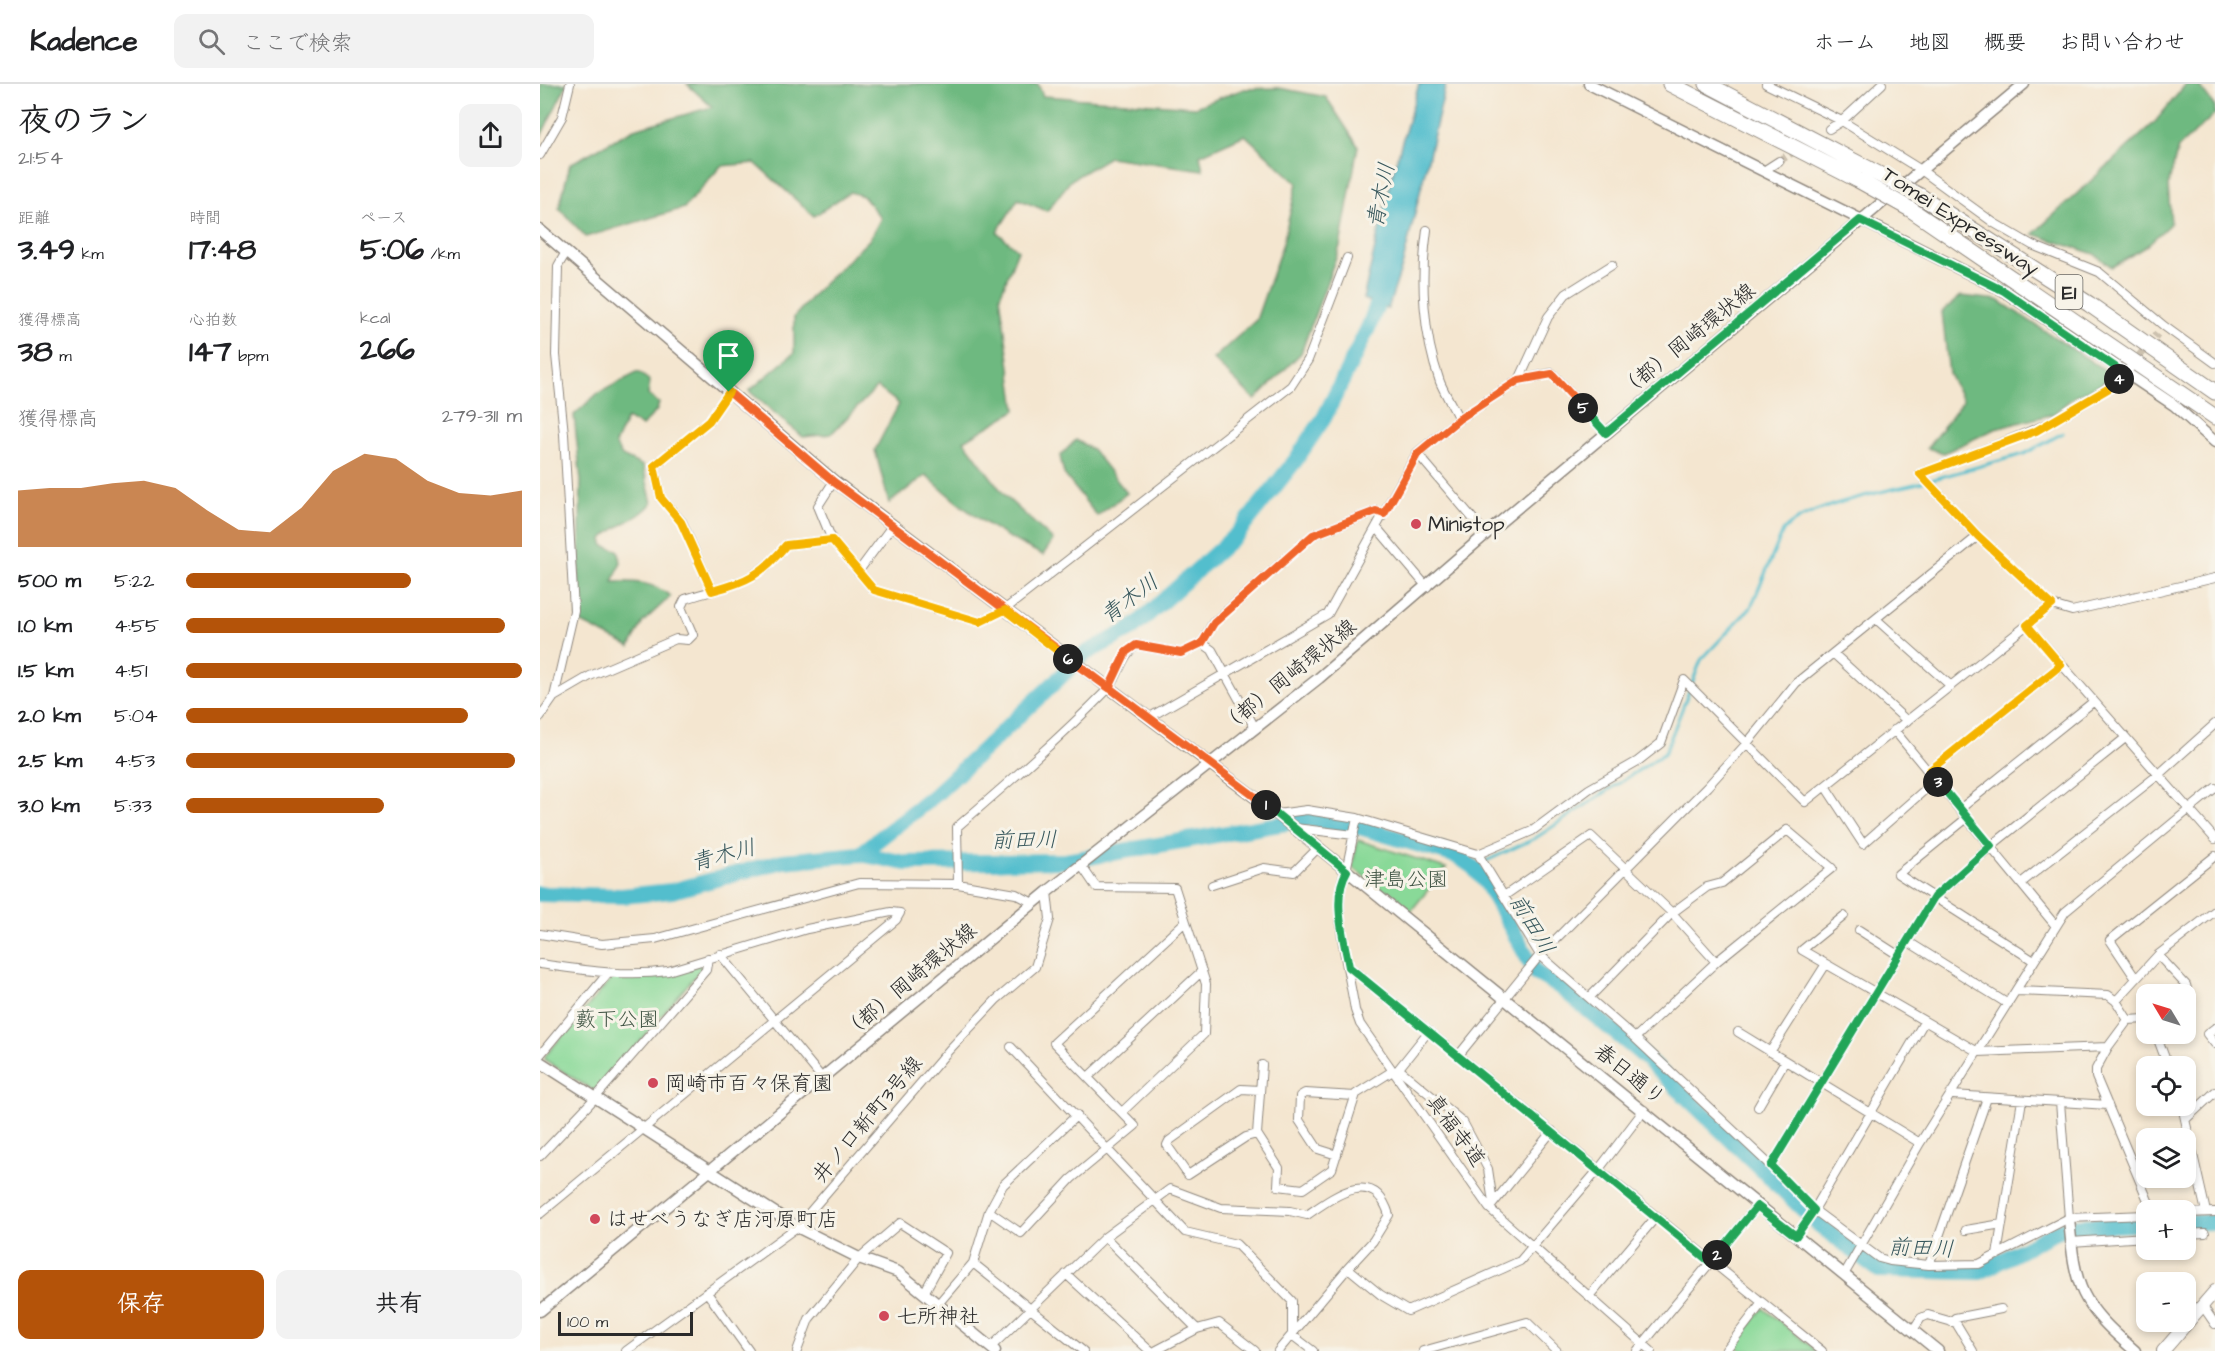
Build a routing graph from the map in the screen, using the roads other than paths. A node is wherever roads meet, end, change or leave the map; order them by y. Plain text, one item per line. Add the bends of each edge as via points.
1 (570, 84) edge
2 (1589, 84) edge
3 (1670, 84) edge
4 (1707, 84) edge
5 (1766, 84) edge
6 (1881, 84) edge
7 (2023, 84) edge
8 (1842, 121) junction
9 (1830, 129) dead end
10 (540, 155) edge
11 (1779, 161) tunnel mouth
12 (1765, 170) junction
13 (1921, 170) junction
14 (1863, 174) junction
15 (1860, 220) junction
16 (540, 230) edge
17 (1427, 230) dead end
18 (566, 252) junction
19 (1347, 258) dead end
20 (1612, 265) dead end
21 (2164, 326) junction
22 (2157, 334) tunnel mouth
23 (2215, 363) edge
24 (2127, 370) junction
25 (1519, 380) junction
26 (729, 392) junction
27 (2215, 392) edge
28 (2215, 417) edge
29 (1459, 419) junction
30 (1606, 433) junction
31 (2215, 441) edge
32 (1418, 453) junction
33 (834, 482) junction
34 (1384, 514) junction
35 (892, 526) junction
36 (1377, 528) junction
37 (1486, 534) junction
38 (1978, 536) junction
39 (832, 540) junction
40 (858, 572) junction
41 (2215, 578) edge
42 (1427, 587) junction
43 (712, 591) junction
44 (2052, 605) junction
45 (1005, 610) junction
46 (1876, 619) junction
47 (2027, 625) junction
48 (1202, 643) junction
49 (1834, 654) junction
50 (2061, 665) junction
51 (1227, 672) junction
52 (1951, 686) junction
53 (1108, 687) junction
54 (554, 697) junction
55 (2093, 702) junction
56 (540, 717) edge
57 (1150, 717) junction
58 (1907, 721) junction
59 (2215, 724) edge
60 (1255, 728) junction
61 (1894, 730) junction
62 (2124, 739) junction
63 (1748, 742) junction
64 (1210, 763) junction
65 (1929, 771) junction
66 (2158, 775) junction
67 (1936, 780) junction
68 (1825, 786) junction
69 (2215, 788) edge
70 (1960, 809) junction
71 (2190, 810) junction
72 (1277, 814) junction
73 (1357, 818) junction
74 (1967, 818) junction
75 (1295, 828) junction
76 (1354, 835) junction
77 (2215, 839) edge
78 (1991, 846) junction
79 (1319, 847) junction
80 (1478, 854) junction
81 (2215, 856) edge
82 (1082, 865) junction
83 (1627, 870) junction
84 (1347, 871) junction
85 (2021, 883) junction
86 (958, 884) junction
87 (1212, 885) dead end
88 (1047, 892) junction
89 (1504, 896) junction
90 (1934, 897) junction
91 (1033, 903) junction
92 (2215, 911) edge
93 (1672, 914) junction
94 (1844, 916) dead end
95 (1185, 922) junction
96 (2055, 926) junction
97 (1859, 930) dead end
98 (540, 934) edge
99 (1907, 941) junction
100 (720, 954) junction
101 (1540, 955) junction
102 (1898, 955) junction
103 (2158, 955) junction
104 (708, 958) junction
105 (2034, 960) junction
106 (1716, 962) junction
107 (540, 964) edge
108 (1826, 964) junction
109 (1349, 967) junction
110 (1202, 971) junction
111 (608, 973) junction
112 (2136, 979) junction
113 (2185, 984) edge
114 (2017, 991) junction
115 (1875, 993) junction
116 (1590, 997) junction
117 (1506, 998) junction
118 (2116, 1000) junction
119 (2008, 1004) junction
120 (2128, 1020) junction
121 (2136, 1020) edge
122 (773, 1022) junction
123 (1924, 1022) junction
124 (2215, 1028) edge
125 (1428, 1032) junction
126 (1738, 1032) dead end
127 (1635, 1038) junction
128 (2215, 1044) edge
129 (1011, 1047) dead end
130 (2108, 1047) junction
131 (1770, 1052) junction
132 (1978, 1052) junction
133 (540, 1055) edge
134 (1458, 1056) junction
135 (1785, 1061) junction
136 (540, 1062) edge
137 (1262, 1065) dead end
138 (1395, 1072) junction
139 (1088, 1077) junction
140 (822, 1078) junction
141 (1821, 1083) junction
142 (1260, 1090) junction
143 (2215, 1092) edge
144 (1953, 1095) junction
145 (1355, 1096) junction
146 (595, 1098) junction
147 (1987, 1098) junction
148 (2022, 1100) junction
149 (2060, 1102) junction
150 (2108, 1105) junction
151 (1758, 1107) dead end
152 (1644, 1110) junction
153 (1122, 1112) junction
154 (1871, 1113) junction
155 (1077, 1115) junction
156 (2187, 1118) joint
157 (642, 1130) junction
158 (1552, 1131) junction
159 (1257, 1134) junction
160 (1920, 1143) junction
161 (1109, 1150) junction
162 (1337, 1155) junction
163 (540, 1156) edge
164 (1771, 1166) junction
165 (1599, 1169) junction
166 (710, 1171) junction
167 (1153, 1199) junction
168 (2148, 1200) edge
169 (1491, 1206) junction
170 (1757, 1206) junction
171 (1814, 1210) junction
172 (989, 1211) junction
173 (2210, 1212) edge
174 (540, 1214) edge
175 (2136, 1215) edge
176 (1656, 1216) junction
177 (2069, 1218) junction
178 (2002, 1224) junction
179 (797, 1227) junction
180 (1966, 1230) dead end
181 (2196, 1233) edge
182 (2205, 1233) dead end
183 (1796, 1236) junction
184 (1106, 1237) junction
185 (2136, 1237) edge
186 (2071, 1238) junction
187 (1534, 1245) junction
188 (1860, 1246) junction
189 (1996, 1255) junction
190 (859, 1258) junction
191 (1710, 1262) junction
192 (973, 1263) junction
193 (1929, 1265) junction
194 (1348, 1268) junction
195 (1845, 1273) junction
196 (1066, 1274) junction
197 (2215, 1291) edge
198 (924, 1293) junction
199 (708, 1294) junction
200 (1590, 1295) junction
201 (1762, 1303) junction
202 (938, 1304) junction
203 (2202, 1305) junction
204 (1030, 1308) junction
205 (2001, 1309) dead end
206 (540, 1311) edge
207 (2215, 1321) edge
208 (1951, 1322) junction
209 (1197, 1329) junction
210 (1913, 1330) junction
211 (1292, 1335) junction
212 (1644, 1344) junction
213 (993, 1349) edge
214 (1730, 1349) edge
215 (1161, 1350) edge
216 (626, 1351) edge
217 (749, 1351) edge
218 (798, 1351) edge
219 (1083, 1351) edge
220 (1150, 1351) edge
221 (1255, 1351) edge
222 (1278, 1351) edge
223 (1313, 1351) edge
224 (1423, 1351) edge
225 (1557, 1351) edge
226 (1636, 1351) edge
227 (1651, 1351) edge
228 (1822, 1351) edge
229 (1938, 1351) edge
230 (1973, 1351) edge
231 (2135, 1351) edge
232 (2163, 1351) edge

1 - 10 street via 561,117
2 - 12 street
3 - 14 highway, Tomei Expressway / E1
4 - 14 highway, Tomei Expressway / E1
5 - 8 street
6 - 8 street
7 - 13 street, （都）岡崎環状線
8 - 9 street
8 - 13 street
11 - 12 street
12 - 15 street
13 - 15 street, （都）岡崎環状線
13 - 21 street via 1994,223 2098,272
14 - 27 highway, Tomei Expressway / E1, bridge via 1920,196 2089,304
14 - 28 highway, Tomei Expressway / E1, bridge
15 - 24 street via 2004,291
15 - 30 street, （都）岡崎環状線
16 - 18 street
17 - 29 street via 1425,321 1440,382
18 - 26 street
18 - 54 street via 558,266 556,355 574,611
19 - 45 street via 1308,360 1291,386
20 - 25 street via 1566,294 1548,317
21 - 22 street
21 - 23 street
24 - 31 street
24 - 38 street via 2111,387 2036,431 1920,474
25 - 29 street
25 - 30 street via 1552,374
26 - 33 street
26 - 43 street via 709,421 654,466 661,498 681,522
29 - 32 street
30 - 37 street, （都）岡崎環状線
32 - 34 street
32 - 37 street
33 - 35 street
33 - 39 street via 818,506
34 - 36 street
34 - 48 street via 1376,511 1313,535 1214,623
35 - 40 street
35 - 45 street
36 - 42 street
36 - 51 street via 1328,614
37 - 42 street, （都）岡崎環状線
38 - 44 street
38 - 46 street
39 - 40 street
39 - 43 street via 786,545 770,566 742,583
40 - 45 street via 874,590 980,622
41 - 44 street via 2072,611
42 - 60 street, （都）岡崎環状線
43 - 54 street via 686,599 681,608 693,635 688,640 676,639 590,676
44 - 47 street
45 - 53 street
46 - 49 street
46 - 52 street
47 - 50 street
47 - 52 street
48 - 51 street via 1212,650
48 - 53 street via 1181,653 1136,645 1126,652
49 - 58 street
49 - 63 street via 1796,683
50 - 55 street
50 - 65 street
51 - 57 street
51 - 60 street
52 - 58 street
53 - 57 street
53 - 86 street via 1023,770 957,827
54 - 56 street
55 - 62 street
55 - 70 street
57 - 64 street
58 - 61 street
59 - 66 street
60 - 64 street, （都）岡崎環状線
61 - 65 street
61 - 68 street
62 - 66 street
62 - 78 street
63 - 68 street via 1805,802
63 - 80 street via 1684,681 1661,743 1532,831
63 - 83 street
64 - 72 street
64 - 82 street, （都）岡崎環状線
65 - 67 street
66 - 71 street
66 - 85 street
67 - 68 street via 1863,844
67 - 70 street
69 - 71 street
70 - 74 street
71 - 77 street
71 - 96 street via 2065,912
72 - 73 street via 1306,810
72 - 75 street, 春日通り
73 - 76 street, 真福寺道
73 - 80 street
74 - 78 street
74 - 90 street via 1898,874
75 - 76 street
75 - 79 street, 春日通り
76 - 84 street, 真福寺道
78 - 85 street
78 - 90 street
79 - 84 street, 春日通り
79 - 87 street via 1294,872 1264,868
80 - 89 street
81 - 112 street via 2110,940
82 - 88 street, （都）岡崎環状線
82 - 95 street via 1096,887 1175,888
83 - 89 street via 1591,836
83 - 93 street
83 - 101 street
84 - 109 street, 真福寺道 via 1340,910
84 - 117 street, 春日通り
85 - 96 street
86 - 91 street via 1016,894
86 - 98 street via 859,884 655,939 602,944
88 - 91 street, （都）岡崎環状線
88 - 179 street, 井ノ口新町3号線 via 1050,920 1035,967 996,1000 949,1050
89 - 101 street
90 - 99 street
90 - 105 street
91 - 140 street, （都）岡崎環状線
92 - 103 street
93 - 106 street
93 - 106 street via 1707,887 1722,883 1787,830 1832,868
93 - 116 street
94 - 108 street via 1802,950
95 - 110 street
95 - 139 street via 1054,1043
96 - 105 street
97 - 102 street
99 - 102 street
99 - 119 street
100 - 104 street
100 - 122 street
100 - 122 street via 807,929 900,913
101 - 116 street
101 - 117 street
102 - 115 street
103 - 112 street
103 - 113 street
104 - 111 street via 668,971
104 - 146 street via 706,970
105 - 114 street
106 - 127 street
107 - 111 street
108 - 115 street
108 - 131 street
109 - 125 street
109 - 138 street, 真福寺道 via 1357,1019
110 - 139 street
110 - 153 street via 1206,984 1204,1034
111 - 133 street
112 - 118 street
114 - 118 street via 2108,994
114 - 119 street
115 - 123 street
115 - 141 street
116 - 127 street
117 - 134 street
117 - 152 street, 春日通り
118 - 120 street
119 - 132 street
120 - 121 street
120 - 130 street
122 - 140 street
122 - 157 street
123 - 132 street
123 - 154 street
124 - 128 street via 2207,1035
125 - 134 street
125 - 138 street
126 - 131 street
127 - 164 street
129 - 155 street
130 - 132 street
130 - 150 street via 2096,1069
131 - 135 street
132 - 144 street
134 - 158 street
135 - 141 street
135 - 151 street
136 - 146 street
137 - 142 street
138 - 145 street
138 - 169 street, 真福寺道
138 - 169 street via 1463,1122 1488,1169
139 - 153 street
140 - 166 street, （都）岡崎環状線
141 - 154 street
141 - 164 street
142 - 159 street
142 - 159 street via 1241,1089 1167,1145 1188,1175 1246,1137
143 - 156 street
144 - 147 street
144 - 160 street
145 - 162 street
145 - 162 street via 1300,1096 1299,1120 1318,1149
146 - 157 street
146 - 163 street
147 - 148 street
147 - 193 street
148 - 149 street
148 - 178 street
149 - 150 street
149 - 177 street
150 - 168 street
152 - 165 street
152 - 170 street, 春日通り
153 - 161 street via 1136,1126
154 - 160 street
154 - 171 street
155 - 161 street
155 - 172 street via 1004,1185
156 - 173 street
157 - 166 street
157 - 174 street
158 - 165 street
158 - 169 street
159 - 162 street via 1279,1168 1280,1187 1306,1188 1332,1169
160 - 188 street
161 - 167 street
161 - 172 street via 1071,1179 1021,1233
164 - 171 street
165 - 176 street
165 - 187 street
166 - 179 street
166 - 206 street, （都）岡崎環状線
167 - 184 street
167 - 194 street via 1170,1189 1221,1208 1307,1215 1340,1192 1355,1188 1368,1191 1378,1196 1389,1215 1373,1241
167 - 211 street via 1185,1232 1236,1244 1292,1301
169 - 187 street, 真福寺道
170 - 183 street, 春日通り
170 - 191 street
171 - 183 street
171 - 188 street
172 - 192 street
175 - 177 street
176 - 191 street
176 - 200 street
177 - 186 street
177 - 189 street
178 - 180 street
178 - 189 street
179 - 190 street
179 - 199 street, 井ノ口新町3号線
181 - 182 street
183 - 195 street, 春日通り
184 - 196 street
184 - 209 street
185 - 186 street
186 - 231 street via 2073,1268 2084,1297 2102,1322
187 - 194 street via 1520,1261 1408,1311
187 - 200 street, 真福寺道
188 - 193 street via 1890,1261
188 - 195 street
189 - 193 street via 1979,1264
190 - 198 street via 898,1272
190 - 198 street via 900,1223 946,1253
190 - 218 street via 809,1319
191 - 201 street
191 - 212 street
192 - 202 street
192 - 204 street
194 - 211 street
195 - 210 street, 春日通り
196 - 204 street
196 - 220 street
197 - 203 main road
198 - 202 street
199 - 216 street, 井ノ口新町3号線
199 - 217 street
200 - 212 street, 真福寺道
201 - 214 street
201 - 228 street
202 - 213 street
203 - 207 street
203 - 232 main road
204 - 213 street
204 - 219 street
205 - 208 street
208 - 210 street via 1928,1314
208 - 230 street via 1956,1323
209 - 215 street
209 - 221 street via 1219,1323
210 - 229 street, 春日通り
211 - 222 street
211 - 223 street
212 - 226 street
212 - 227 street, 真福寺道
224 - 225 street via 1527,1322

